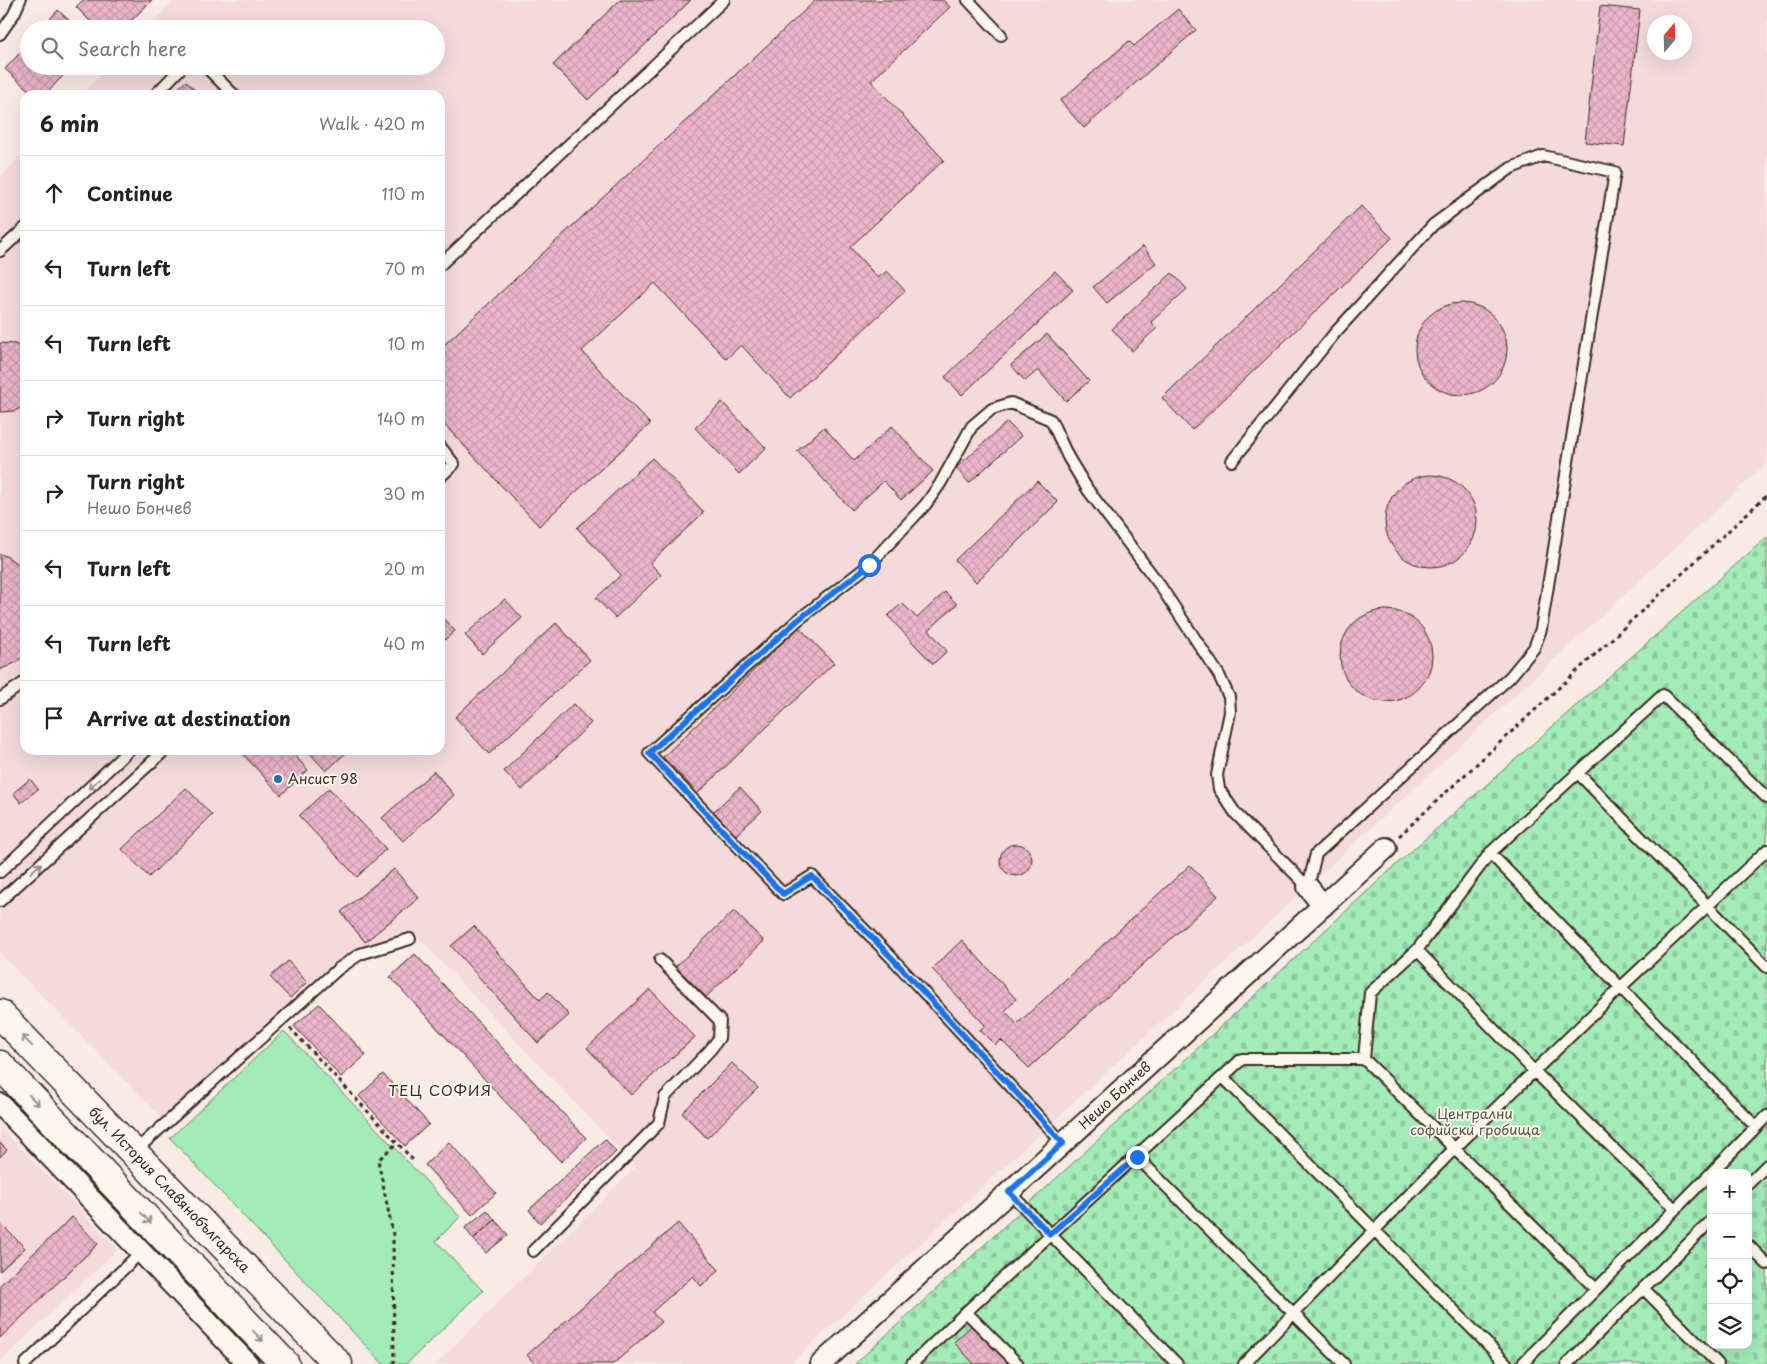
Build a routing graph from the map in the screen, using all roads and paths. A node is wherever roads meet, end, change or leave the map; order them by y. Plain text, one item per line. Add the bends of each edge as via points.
1 (20, 0) edge
2 (724, 0) edge
3 (968, 0) edge
4 (0, 34) edge
5 (1000, 34) dead end
6 (174, 75) edge
7 (214, 75) edge
8 (160, 90) edge
9 (229, 90) edge
10 (20, 233) edge
11 (0, 251) edge
12 (445, 260) edge
13 (445, 452) edge
14 (1232, 461) dead end
15 (445, 472) edge
16 (1767, 495) edge
17 (20, 685) edge
18 (0, 699) edge
19 (124, 755) edge
20 (160, 755) edge
21 (1578, 773) junction
22 (1767, 798) edge
23 (1386, 848) joint
24 (1767, 850) edge
25 (1490, 853) junction
26 (0, 872) edge
27 (1308, 887) junction
28 (0, 901) edge
29 (1323, 906) junction
30 (1708, 906) junction
31 (410, 939) dead end
32 (1417, 950) junction
33 (660, 960) dead end
34 (1767, 966) edge
35 (1621, 987) junction
36 (0, 1014) edge
37 (282, 1020) junction
38 (1364, 1059) junction
39 (0, 1065) edge
40 (1534, 1071) junction
41 (1223, 1077) junction
42 (0, 1104) edge
43 (1767, 1116) edge
44 (1756, 1127) junction
45 (397, 1143) junction
46 (1063, 1143) junction
47 (1455, 1148) junction
48 (134, 1152) junction
49 (1137, 1157) junction
50 (414, 1161) dead end
51 (1767, 1165) edge
52 (1715, 1169) edge
53 (1707, 1177) edge
54 (1752, 1180) edge
55 (1009, 1192) junction
56 (1675, 1209) junction
57 (1707, 1225) edge
58 (1375, 1230) junction
59 (1050, 1234) junction
60 (1752, 1249) edge
61 (533, 1250) dead end
62 (141, 1252) junction
63 (1767, 1264) edge
64 (1643, 1288) junction
65 (1596, 1289) junction
66 (966, 1312) junction
67 (1294, 1314) junction
68 (25, 1364) edge
69 (248, 1364) edge
70 (285, 1364) edge
71 (338, 1364) edge
72 (394, 1364) edge
73 (821, 1364) edge
74 (912, 1364) edge
75 (1018, 1364) edge
76 (1177, 1364) edge
77 (1244, 1364) edge
78 (1344, 1364) edge
79 (1507, 1364) edge
80 (1522, 1364) edge
81 (1568, 1364) edge
82 (1718, 1364) edge

1 - 4 lane
2 - 12 lane
3 - 5 lane
6 - 8 lane
7 - 9 lane
10 - 11 lane
13 - 15 lane via 454,464
14 - 27 lane via 1334,334 1433,225 1511,168 1543,156 1615,172 1541,628 1534,648 1510,677 1316,854
16 - 23 path
17 - 18 lane
19 -> 26 lane
28 -> 20 lane
21 - 22 lane via 1663,695
21 - 25 lane
21 - 30 lane
23 - 29 street, Нешо Бончев
24 - 30 lane
25 - 32 lane
25 - 35 lane
27 - 29 street
27 - 46 lane via 1236,814 1219,789 1217,775 1230,712 1229,697 1209,660 1139,557 1088,490 1051,420 1012,403 992,408 972,426 926,504 869,565 798,620 649,753 783,894 812,876
29 - 46 street, Нешо Бончев
30 - 34 lane
30 - 35 lane
31 - 37 lane via 360,954 338,969
32 - 38 lane via 1370,993
32 - 40 lane
33 - 61 lane via 720,1022 718,1038 665,1097 659,1123
35 - 40 lane
35 - 44 lane
48 -> 36 main road, бул. История Славянобългарска
37 - 45 path
37 - 48 lane
38 - 41 lane via 1242,1059
38 - 47 lane
39 -> 70 main road
40 - 47 lane
40 - 56 lane
41 - 49 lane
41 - 58 lane
42 - 62 street
43 - 44 lane
44 - 52 lane
45 - 50 path
45 - 72 path via 378,1160 393,1234
46 - 55 street, Нешо Бончев
47 - 58 lane
47 - 65 lane
48 - 71 main road, бул. История Славянобългарска
49 - 59 lane
49 - 67 lane
51 - 54 lane
53 - 56 lane
55 - 59 lane
55 - 73 street, Нешо Бончев
56 - 65 lane
57 - 64 lane
58 - 67 lane
58 - 79 lane
59 - 66 lane
59 - 76 lane
60 - 63 lane
62 - 68 lane
62 - 69 street
64 - 81 lane
64 - 82 lane
65 - 80 lane
66 - 74 lane
66 - 75 lane
67 - 77 lane
67 - 78 lane

